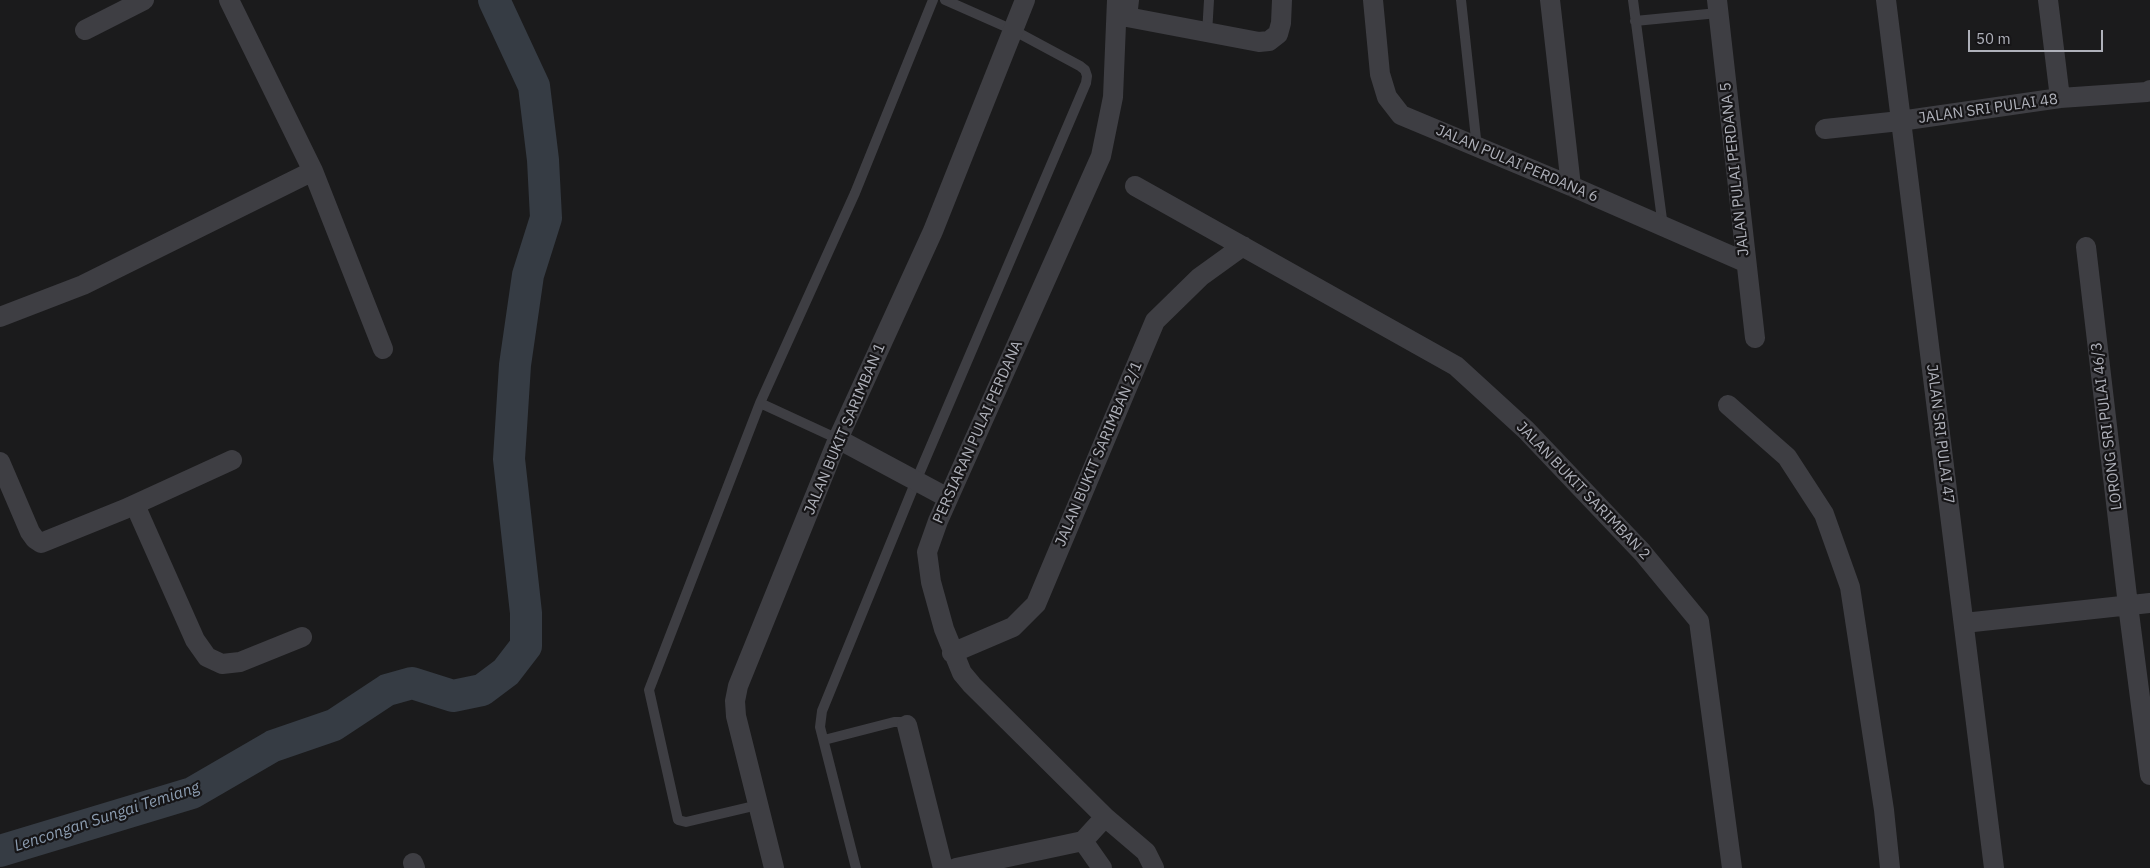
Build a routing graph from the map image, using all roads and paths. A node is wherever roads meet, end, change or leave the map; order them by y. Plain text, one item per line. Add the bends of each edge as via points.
1 (144, 0) edge
2 (229, 0) edge
3 (933, 0) edge
4 (945, 0) edge
5 (1025, 0) edge
6 (1117, 0) edge
7 (1129, 0) edge
8 (1209, 0) edge
9 (1282, 0) edge
10 (1372, 0) edge
11 (1461, 0) edge
12 (1550, 0) edge
13 (1633, 0) edge
14 (1886, 0) edge
15 (2048, 0) edge
16 (1718, 6) edge
17 (1635, 22) junction
18 (85, 30) dead end
19 (1013, 30) junction
20 (1207, 34) junction
21 (2150, 90) edge
22 (2060, 98) junction
23 (1900, 121) junction
24 (1825, 129) dead end
25 (1477, 148) junction
26 (313, 171) junction
27 (1135, 186) dead end
28 (1571, 186) junction
29 (1663, 227) junction
30 (1243, 246) junction
31 (2086, 247) dead end
32 (1745, 262) junction
33 (0, 316) edge
34 (1754, 338) dead end
35 (383, 349) dead end
36 (760, 404) junction
37 (1728, 405) dead end
38 (838, 438) junction
39 (232, 460) dead end
40 (0, 462) edge
41 (916, 481) junction
42 (948, 498) junction
43 (135, 505) junction
44 (2150, 603) edge
45 (2128, 605) junction
46 (1964, 624) junction
47 (302, 638) dead end
48 (952, 653) junction
49 (908, 725) joint
50 (824, 740) junction
51 (2150, 775) edge
52 (758, 805) junction
53 (1105, 817) junction
54 (1084, 841) junction
55 (774, 868) edge
56 (856, 868) edge
57 (943, 868) edge
58 (956, 868) edge
59 (1102, 868) edge
60 (1154, 868) edge
61 (1732, 868) edge
62 (1890, 868) edge
63 (1994, 868) edge

1 - 18 street
2 - 26 street
3 - 36 lane via 856,193
4 - 19 lane
5 - 19 street, JALAN BUKIT SARIMBAN 1
6 - 42 street, PERSIARAN PULAI PERDANA via 1113,97 1100,156
7 - 20 street via 1127,17
8 - 20 lane
9 - 20 street via 1278,34 1269,41
10 - 25 street, JALAN PULAI PERDANA 6 via 1380,74 1387,98 1400,115
11 - 25 lane
12 - 28 street
13 - 17 lane
14 - 23 street, JALAN SRI PULAI 47
15 - 22 street
16 - 17 lane
16 - 32 street, JALAN PULAI PERDANA 5
17 - 29 lane
19 - 38 street, JALAN BUKIT SARIMBAN 1 via 933,231
19 - 41 lane via 1080,66 1088,76
21 - 22 street, JALAN SRI PULAI 48
22 - 23 street, JALAN SRI PULAI 48
23 - 24 street, JALAN SRI PULAI 48
23 - 46 street, JALAN SRI PULAI 47
25 - 28 street, JALAN PULAI PERDANA 6
26 - 33 street via 83,285
26 - 35 street
27 - 30 street, JALAN BUKIT SARIMBAN 2
28 - 29 street, JALAN PULAI PERDANA 6
29 - 32 street, JALAN PULAI PERDANA 6
30 - 48 street, JALAN BUKIT SARIMBAN 2/1 via 1200,277 1155,321 1036,604 1013,627
30 - 61 street, JALAN BUKIT SARIMBAN 2 via 1456,366 1526,430 1635,545 1698,621
31 - 45 street, LORONG SRI PULAI 46/3
32 - 34 street, JALAN PULAI PERDANA 5
36 - 38 lane
36 - 52 lane via 649,690 678,820 686,822
37 - 62 street via 1787,458 1824,514 1850,587
38 - 41 street
38 - 52 street, JALAN BUKIT SARIMBAN 1 via 738,686 736,716
39 - 43 street
40 - 43 street via 30,532 41,543
41 - 42 street
41 - 50 lane via 822,710 820,728
42 - 48 street, PERSIARAN PULAI PERDANA via 927,552 931,582
43 - 47 street via 195,640 207,657 222,664 240,662
44 - 45 street
45 - 46 street
45 - 51 street, LORONG SRI PULAI 46/3
46 - 63 street, JALAN SRI PULAI 47
48 - 53 street, PERSIARAN PULAI PERDANA via 972,686
49 - 50 lane via 894,722
49 - 57 street
50 - 56 lane
52 - 55 street, JALAN BUKIT SARIMBAN 1
53 - 54 street
53 - 60 street, PERSIARAN PULAI PERDANA via 1146,852
54 - 58 street
54 - 59 street

